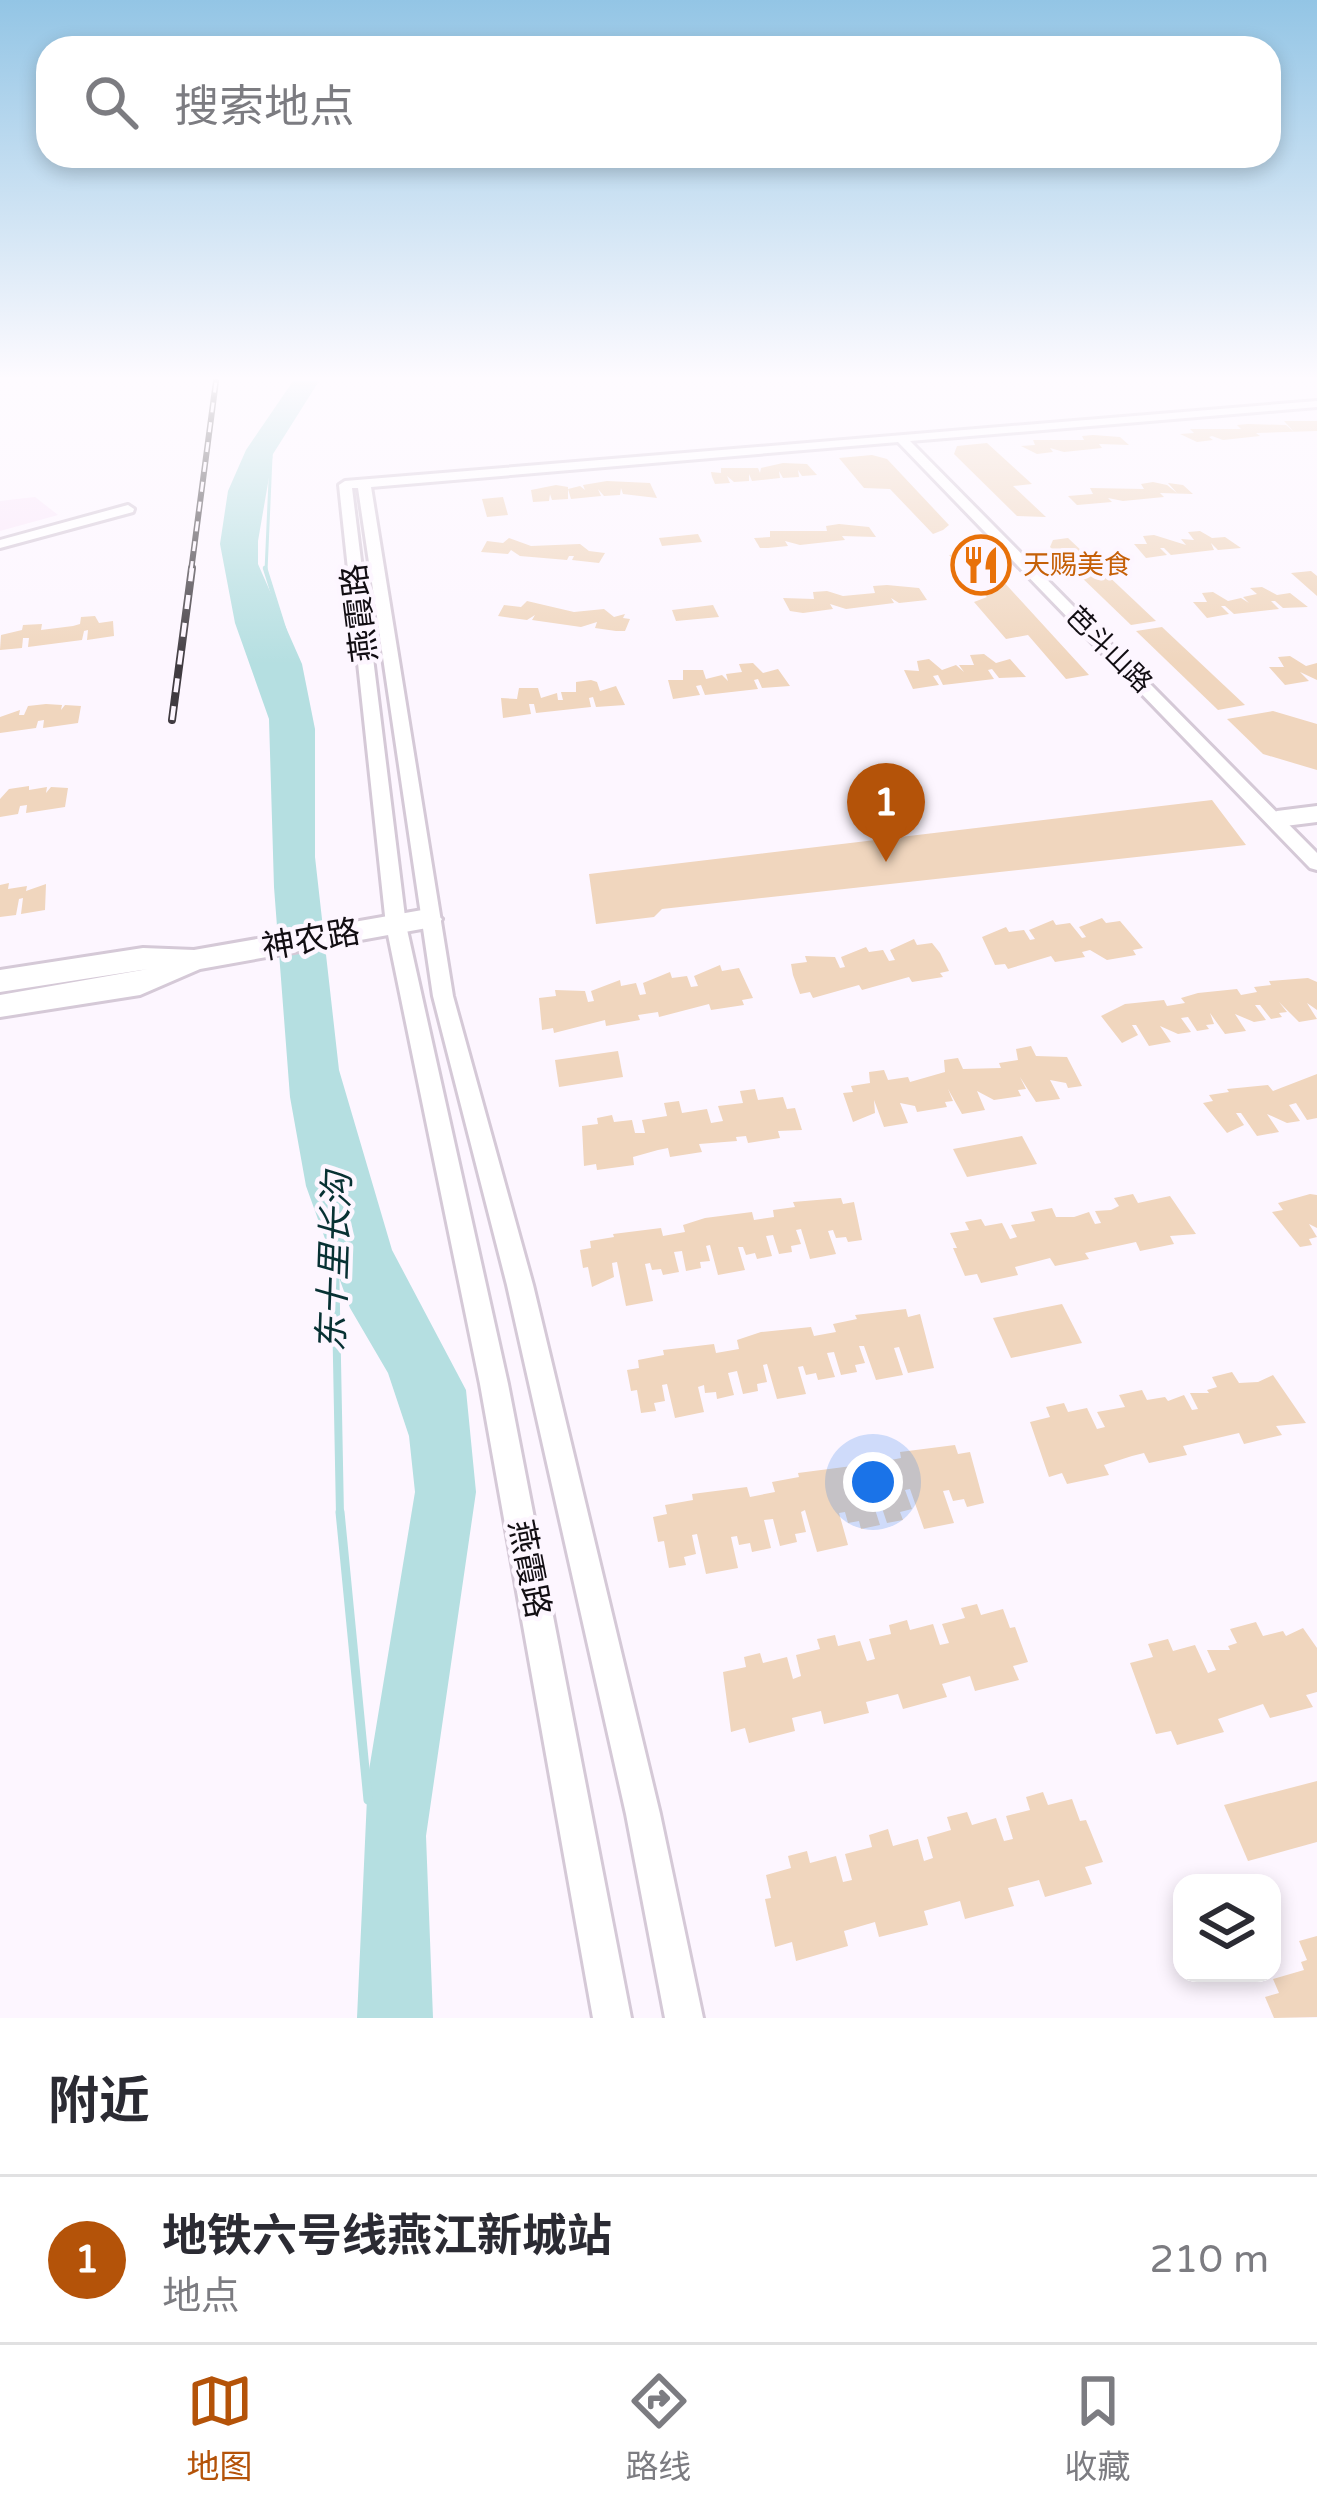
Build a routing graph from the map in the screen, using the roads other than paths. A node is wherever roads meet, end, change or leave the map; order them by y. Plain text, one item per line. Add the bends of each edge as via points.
1 (464, 475) edge
2 (937, 475) edge
3 (364, 484) junction
4 (128, 509) dead end
5 (0, 544) edge
6 (1317, 814) edge
7 (1277, 819) junction
8 (1317, 864) edge
9 (428, 919) junction
10 (396, 925) junction
11 (194, 961) junction
12 (0, 981) edge
13 (0, 1006) edge
14 (612, 2018) edge
15 (684, 2018) edge

1 - 3 street
2 - 7 street, 芭斗山路
3 - 9 street, 燕霞路
3 - 10 street, 燕霞路 via 345,485
4 - 5 street
6 - 7 street
7 - 8 street, 芭斗山路
9 - 10 street, 神农路
9 - 15 street, 燕霞路 via 526,1308
10 - 11 street, 神农路
10 - 14 street, 燕霞路 via 494,1384
11 - 12 street, 神农路 via 143,958
11 - 13 street, 神农路 via 140,984

